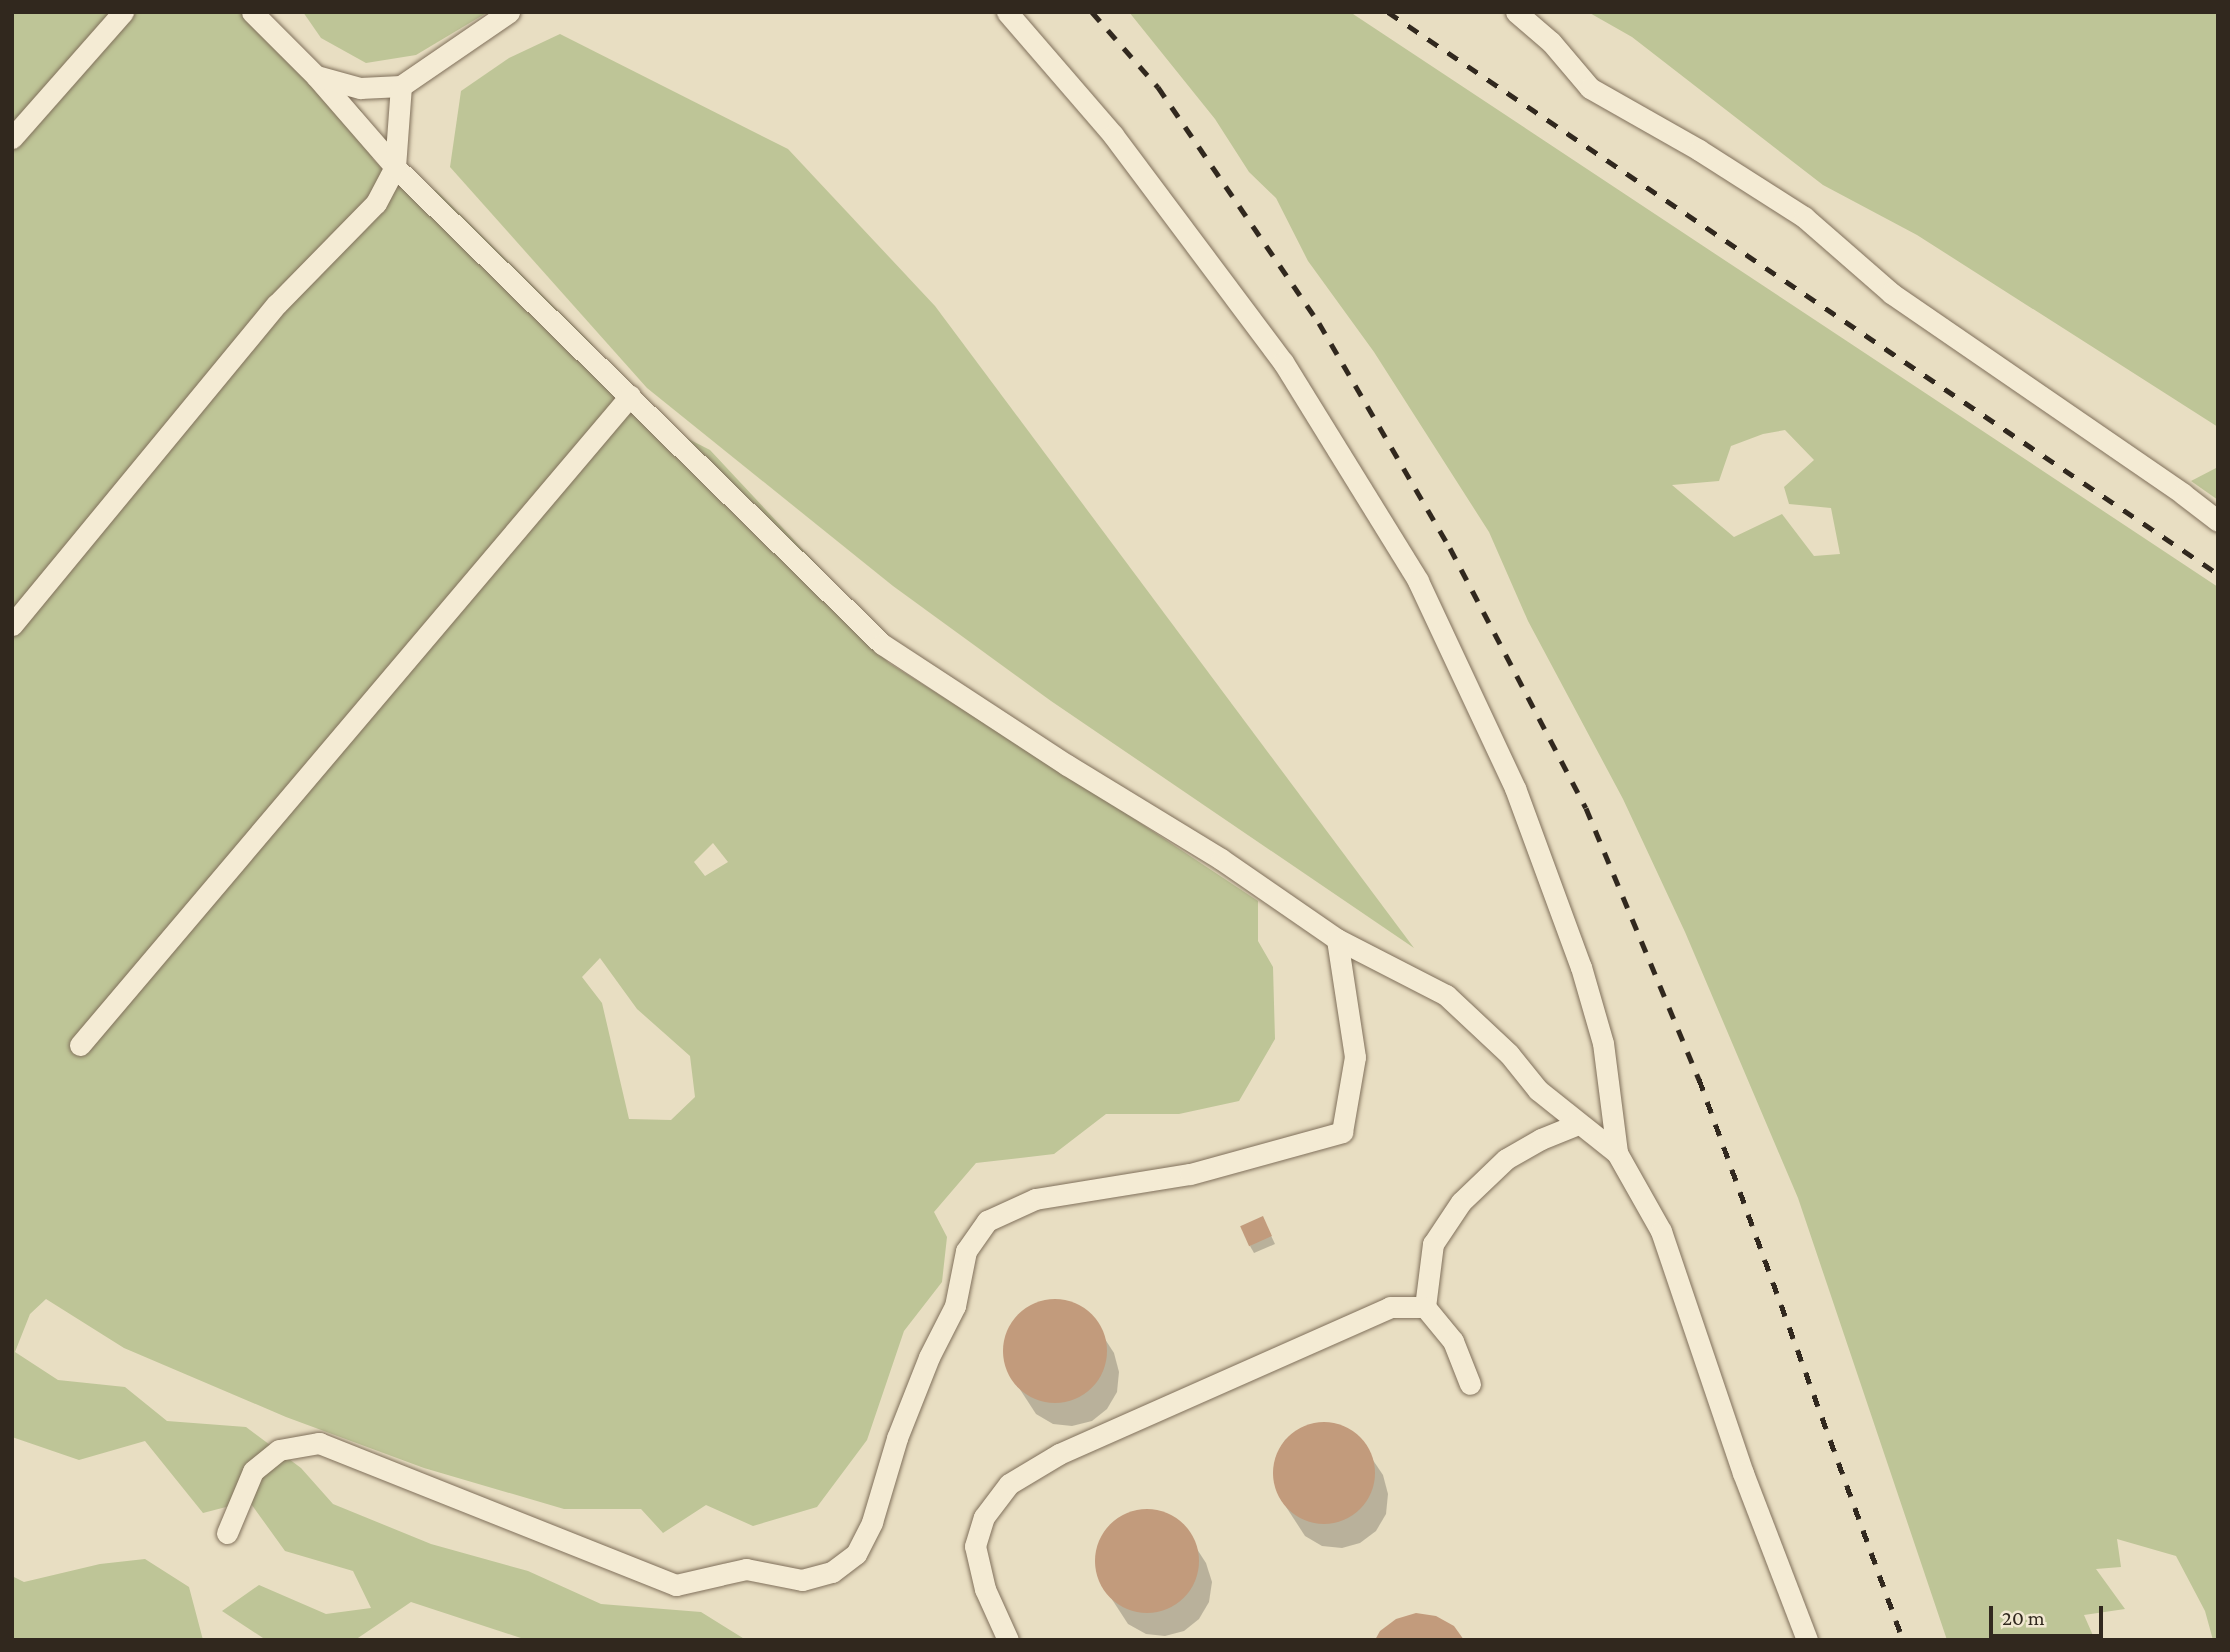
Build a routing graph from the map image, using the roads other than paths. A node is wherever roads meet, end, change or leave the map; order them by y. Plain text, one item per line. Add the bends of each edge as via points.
1 (123, 12) edge
2 (252, 12) edge
3 (509, 12) edge
4 (1007, 12) edge
5 (1516, 12) edge
6 (316, 76) junction
7 (401, 86) junction
8 (12, 138) edge
9 (395, 167) junction
10 (630, 396) junction
11 (2218, 521) edge
12 (12, 625) edge
13 (1337, 939) junction
14 (80, 1045) dead end
15 (1578, 1124) junction
16 (1617, 1153) junction
17 (1425, 1307) junction
18 (1470, 1384) dead end
19 (227, 1533) dead end
20 (1008, 1640) edge
21 (1807, 1640) edge

1 - 8 lane
2 - 6 lane
3 - 7 lane
4 - 16 lane via 1113,135 1283,362 1418,581 1515,788 1581,967 1603,1043
5 - 11 lane via 1551,42 1590,88 1804,217 1891,293
6 - 7 lane via 360,88
6 - 9 lane
7 - 9 lane
9 - 10 lane
9 - 12 lane via 376,203 277,304
10 - 13 lane via 882,644 1221,859
10 - 14 lane
13 - 15 lane via 1446,995 1509,1054 1538,1090
13 - 19 lane via 1355,1057 1342,1132 1190,1174 1035,1199 986,1221 967,1251 955,1306 897,1438 872,1522 856,1553 832,1572 802,1580 746,1569 676,1585 319,1443 279,1450 253,1471
15 - 16 lane
15 - 17 lane via 1506,1159 1461,1202 1433,1244
16 - 21 lane via 1661,1231 1743,1473
17 - 18 lane via 1453,1341
17 - 20 lane via 1390,1307 1059,1454 1009,1484 984,1517 975,1546 985,1589

